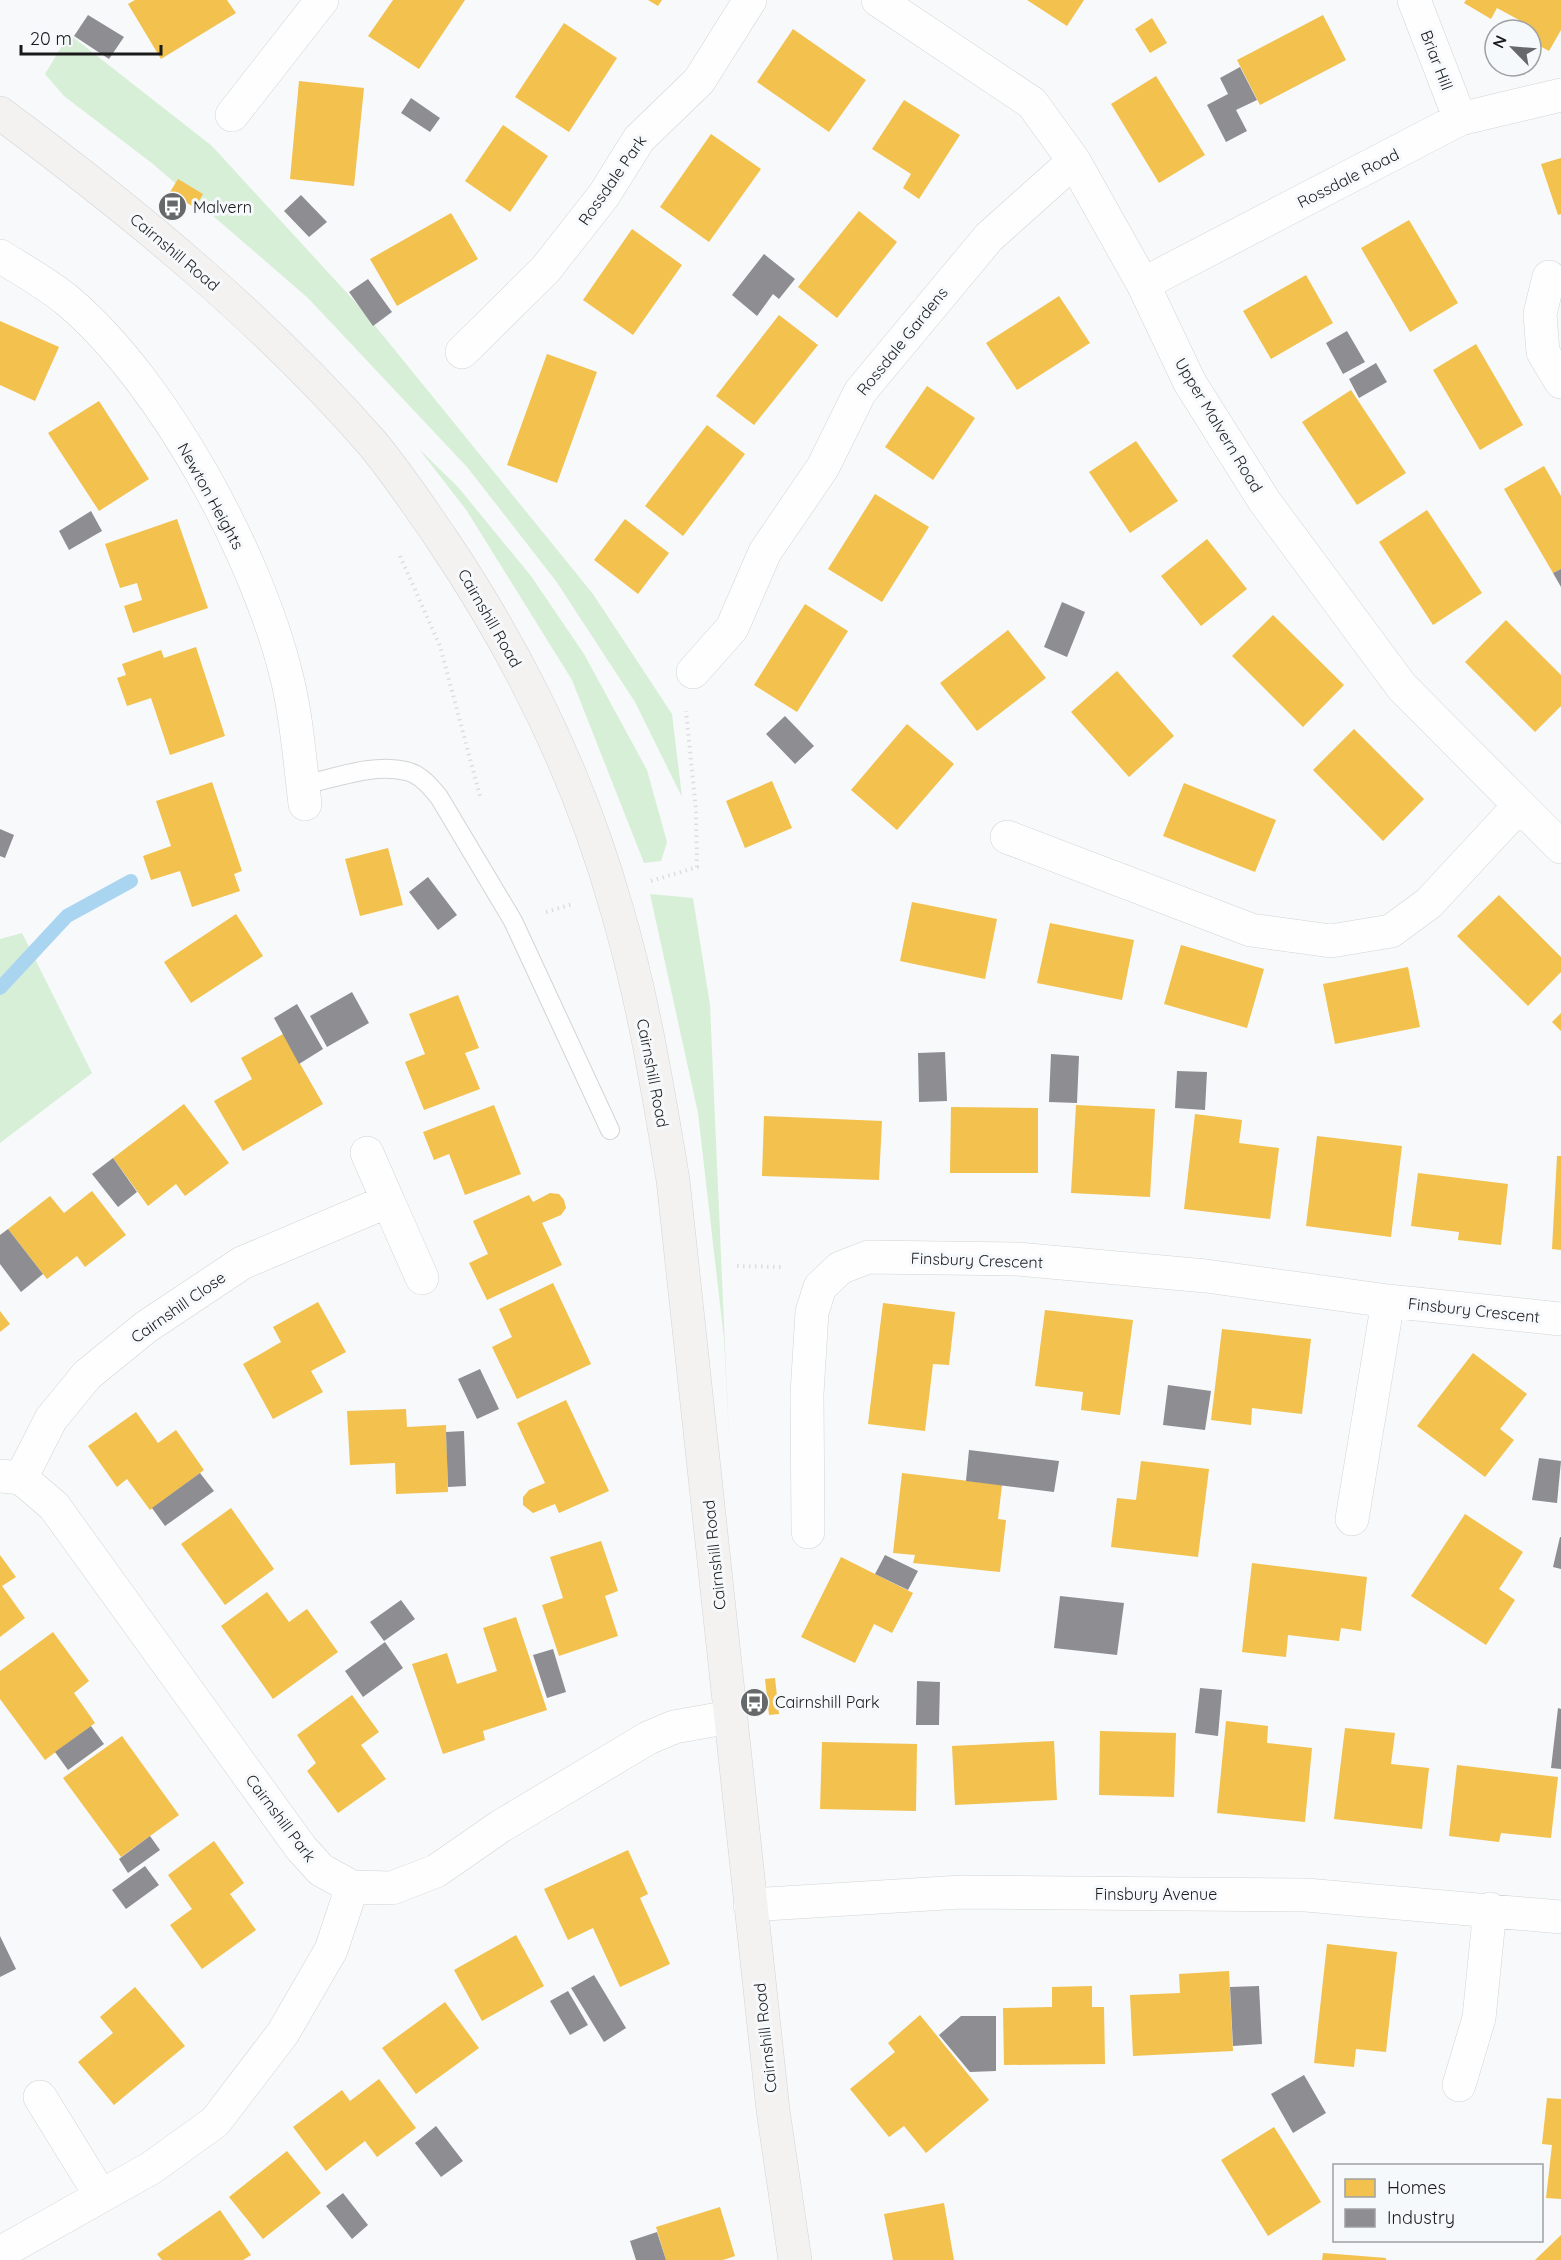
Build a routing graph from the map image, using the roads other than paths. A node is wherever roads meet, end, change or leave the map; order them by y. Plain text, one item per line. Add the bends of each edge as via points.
1 (322, 0) edge
2 (750, 0) edge
3 (878, 0) edge
4 (1414, 0) edge
5 (1561, 95) edge
6 (0, 113) edge
7 (232, 115) dead end
8 (1460, 119) junction
9 (1074, 161) junction
10 (0, 256) edge
11 (1549, 277) dead end
12 (1143, 284) junction
13 (462, 352) dead end
14 (1561, 382) edge
15 (693, 672) road end
16 (304, 794) joint
17 (1519, 806) junction
18 (1007, 837) dead end
19 (1561, 847) edge
20 (610, 1130) dead end
21 (367, 1153) dead end
22 (388, 1202) junction
23 (422, 1278) dead end
24 (1388, 1301) junction
25 (1561, 1320) edge
26 (11, 1477) edge
27 (1352, 1519) dead end
28 (808, 1532) dead end
29 (730, 1717) junction
30 (352, 1887) junction
31 (750, 1905) junction
32 (1490, 1909) junction
33 (1561, 1917) edge
34 (1459, 2085) dead end
35 (40, 2097) dead end
36 (101, 2196) junction
37 (0, 2253) edge
38 (795, 2260) edge

1 - 7 street
2 - 13 street, Rossdale Park via 699,81 639,139 604,195 545,270
3 - 9 street, Upper Malvern Road via 1032,103
4 - 8 street, Briar Hill
5 - 8 street, Rossdale Road
6 - 29 street, Cairnshill Road via 138,220 232,300 372,444 468,578 557,747 618,910 658,1090 683,1262
8 - 12 street, Rossdale Road
9 - 12 street, Upper Malvern Road
9 - 15 street, Rossdale Gardens via 989,237 860,392 823,467 765,552 732,628
10 - 16 street, Newton Heights via 68,301 132,367 185,446 248,562 288,678
11 - 14 street via 1540,314 1543,352
12 - 17 street, Upper Malvern Road via 1190,383 1264,502 1402,687
16 - 20 lane via 383,769 408,771 426,780 513,921
17 - 18 street via 1429,903 1392,931 1331,941 1251,930
17 - 19 street, Upper Malvern Road
21 - 22 street
22 - 23 street
22 - 26 street, Cairnshill Close via 242,1263 147,1327 87,1376
24 - 25 street, Finsbury Crescent
24 - 27 street, Finsbury Crescent
24 - 28 street, Finsbury Crescent via 1206,1276 1017,1259 868,1257 840,1268 820,1287 812,1312 807,1394
26 - 30 street, Cairnshill Park via 54,1506 301,1848 321,1870
29 - 30 street, Cairnshill Park via 674,1727 648,1738 501,1826 436,1871 392,1888
29 - 31 street, Cairnshill Road
30 - 36 street via 331,1950 284,2033 215,2122 151,2168
31 - 32 street, Finsbury Avenue via 962,1892 1306,1895
31 - 38 street, Cairnshill Road
32 - 33 street, Finsbury Avenue
32 - 34 street via 1479,2018
35 - 36 street
36 - 37 street

